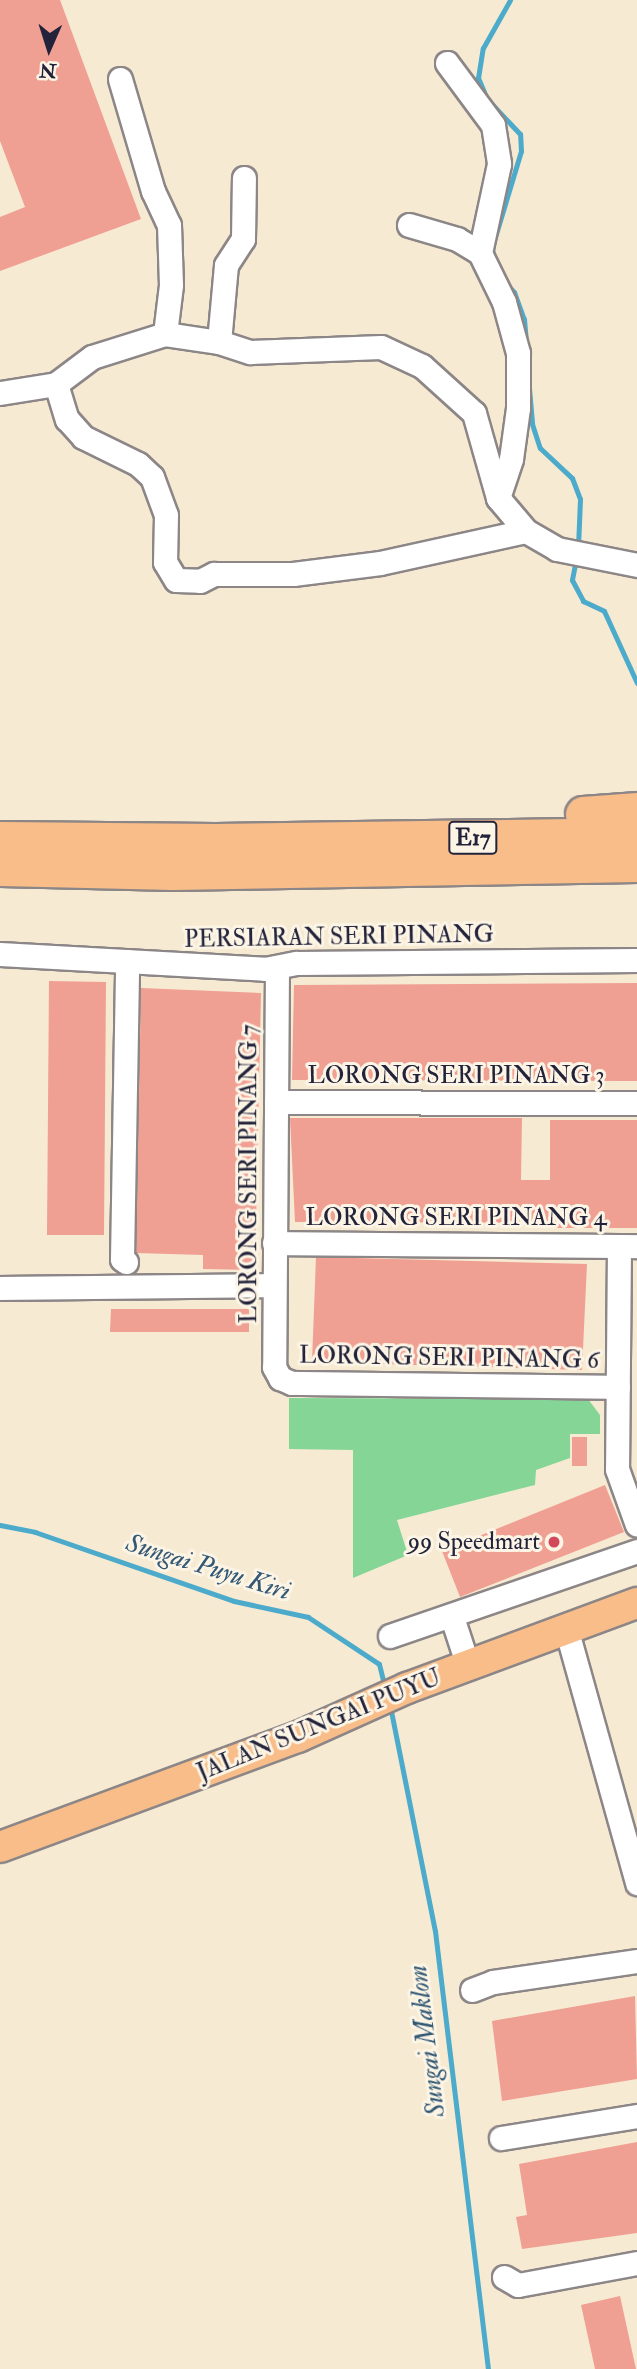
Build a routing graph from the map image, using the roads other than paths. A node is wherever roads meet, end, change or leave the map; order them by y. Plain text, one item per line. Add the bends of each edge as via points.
1 (447, 63) dead end
2 (120, 79) dead end
3 (244, 178) dead end
4 (409, 225) dead end
5 (480, 253) junction
6 (164, 334) junction
7 (219, 342) junction
8 (56, 384) junction
9 (0, 394) edge
10 (498, 498) junction
11 (526, 531) junction
12 (637, 565) edge
13 (637, 810) edge
14 (637, 835) edge
15 (0, 839) edge
16 (309, 855) junction
17 (637, 864) edge
18 (0, 868) edge
19 (637, 887) edge
20 (0, 954) edge
21 (637, 960) edge
22 (127, 961) junction
23 (277, 968) junction
24 (276, 1102) junction
25 (637, 1103) edge
26 (274, 1243) junction
27 (628, 1246) edge
28 (126, 1262) dead end
29 (274, 1285) junction
30 (0, 1288) edge
31 (280, 1378) joint
32 (618, 1387) junction
33 (637, 1525) edge
34 (637, 1552) edge
35 (637, 1603) edge
36 (452, 1617) junction
37 (566, 1628) junction
38 (390, 1636) dead end
39 (468, 1666) junction
40 (0, 1847) edge
41 (637, 1883) edge
42 (637, 1961) edge
43 (472, 1990) dead end
44 (637, 2116) edge
45 (501, 2138) dead end
46 (637, 2263) edge
47 (504, 2277) dead end

1 - 5 street via 493,125 499,164
2 - 6 street via 153,191 169,226 171,285
3 - 7 street via 243,239 226,265
4 - 5 street via 457,239
5 - 10 street via 504,302 518,353 519,408 511,459
6 - 7 street
6 - 8 street via 92,358
7 - 10 street via 250,352 381,347 422,366 474,413
8 - 9 street
8 - 11 street via 67,419 83,437 138,464 152,477 166,514 165,562 176,580 200,581 215,574 293,574 380,563
10 - 11 street
11 - 12 street via 557,549
13 - 16 highway via 396,825
14 - 16 highway, E17
15 - 16 highway, E17
16 - 17 highway, E17
16 - 18 highway, E17 via 173,872
16 - 19 highway via 408,883
20 - 22 street, PERSIARAN SERI PINANG
21 - 23 street, PERSIARAN SERI PINANG via 296,963
22 - 23 street, PERSIARAN SERI PINANG
22 - 28 street via 121,1259
23 - 24 street, LORONG SERI PINANG 7
24 - 25 street, LORONG SERI PINANG 3
24 - 26 street, LORONG SERI PINANG 7
26 - 27 street, LORONG SERI PINANG 4
26 - 29 street, LORONG SERI PINANG 7
27 - 32 street
29 - 30 street
29 - 31 street, LORONG SERI PINANG 7 via 274,1367
31 - 32 street, LORONG SERI PINANG 6 via 292,1384
32 - 33 street via 618,1477
34 - 36 street
35 - 37 main road, JALAN SUNGAI PUYU
36 - 38 street
36 - 39 street
37 - 39 main road, JALAN SUNGAI PUYU
37 - 41 street
39 - 40 main road, JALAN SUNGAI PUYU via 298,1737
42 - 43 street via 493,1982
44 - 45 street
46 - 47 street via 518,2285

